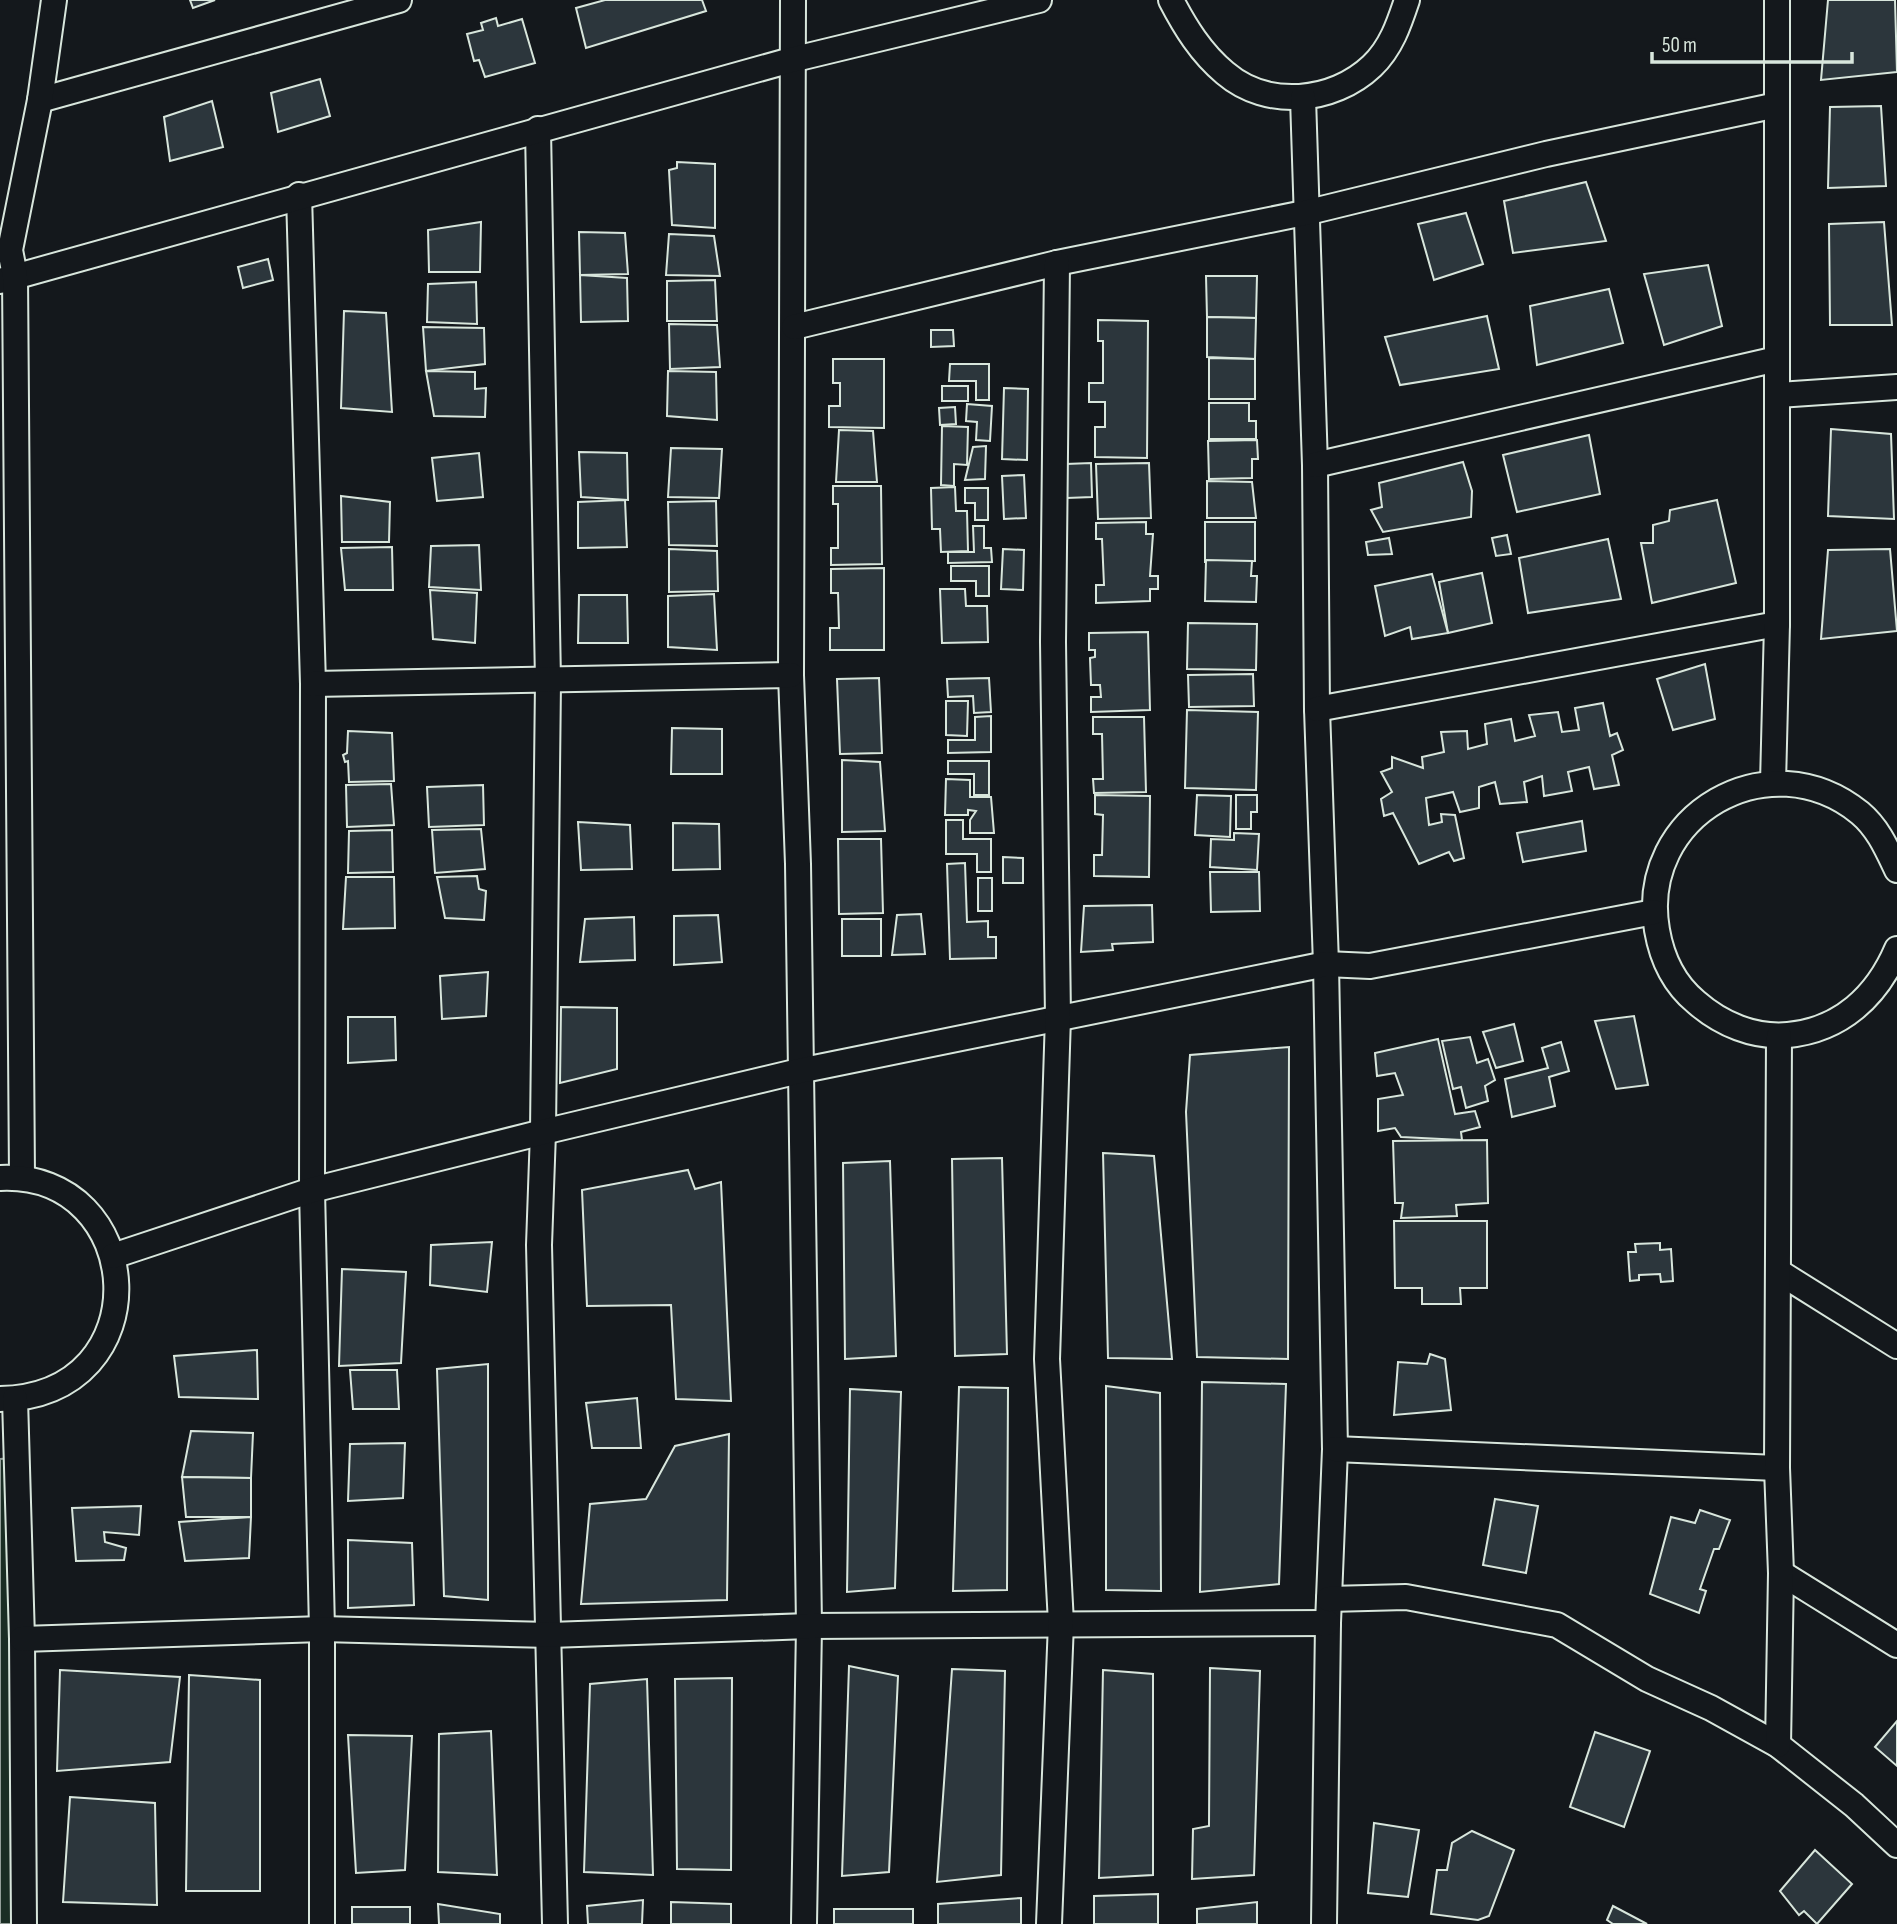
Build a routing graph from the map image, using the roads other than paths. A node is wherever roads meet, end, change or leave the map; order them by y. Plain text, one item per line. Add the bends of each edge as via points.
1 (54, 0) edge
2 (399, 0) edge
3 (793, 0) edge
4 (1039, 0) edge
5 (1171, 0) edge
6 (1407, 0) edge
7 (1777, 0) edge
8 (791, 60) junction
9 (1303, 98) junction
10 (40, 100) junction
11 (1777, 105) junction
12 (538, 129) junction
13 (299, 195) junction
14 (1309, 212) junction
15 (5, 243) edge
16 (1058, 263) junction
17 (7, 279) edge
18 (794, 327) junction
19 (1777, 359) junction
20 (1897, 387) edge
21 (1778, 395) junction
22 (1315, 465) junction
23 (1777, 624) junction
24 (791, 675) junction
25 (548, 681) junction
26 (313, 684) junction
27 (1317, 709) junction
28 (1773, 783) junction
29 (1897, 870) edge
30 (1654, 912) junction
31 (1897, 948) edge
32 (1326, 964) junction
33 (1058, 1017) junction
34 (1779, 1036) junction
35 (799, 1071) junction
36 (543, 1132) junction
37 (11, 1177) edge
38 (312, 1190) junction
39 (113, 1256) junction
40 (1779, 1272) junction
41 (1897, 1346) edge
42 (8, 1399) edge
43 (1335, 1449) junction
44 (1777, 1468) junction
45 (1781, 1573) junction
46 (1328, 1611) junction
47 (1061, 1623) junction
48 (809, 1626) junction
49 (322, 1629) junction
50 (550, 1635) junction
51 (22, 1639) junction
52 (1897, 1645) edge
53 (1779, 1745) junction
54 (1897, 1844) edge
55 (24, 1924) edge
56 (322, 1924) edge
57 (555, 1924) edge
58 (804, 1924) edge
59 (1049, 1924) edge
60 (1324, 1924) edge

1 - 10 street
2 - 10 street
3 - 8 street
4 - 8 street
5 - 9 street via 1202,51 1226,75 1260,94
6 - 9 street via 1395,35 1373,65 1342,87
7 - 11 street
8 - 12 street
8 - 18 street
9 - 14 street
10 - 15 street
11 - 14 street via 1546,154
11 - 19 street
12 - 13 street
12 - 25 street
13 - 17 street
13 - 26 street
14 - 16 street
14 - 22 street
15 - 17 street
16 - 18 street
16 - 33 street via 1053,642
17 - 37 street
18 - 24 street
19 - 21 street
19 - 22 street
20 - 21 street
21 - 23 street
22 - 27 street
23 - 27 street
23 - 28 street
24 - 25 street
24 - 35 street
25 - 26 street
25 - 36 street
26 - 38 street
27 - 32 street
28 - 29 street via 1805,786 1834,796 1861,814 1881,837
28 - 30 street via 1734,791 1699,811 1672,840 1656,877
30 - 32 street via 1370,967
30 - 34 street via 1662,956 1682,991 1713,1017 1750,1032
31 - 34 street via 1885,976 1860,1006 1828,1026
32 - 33 street
32 - 43 street
33 - 35 street
33 - 47 street via 1047,1359
34 - 40 street
35 - 36 street
35 - 48 street
36 - 38 street
36 - 50 street via 539,1245
37 - 39 street via 59,1189 90,1214
38 - 39 street
38 - 49 street
39 - 42 street via 118,1280 115,1314 103,1345 82,1371 54,1390
40 - 41 street
40 - 44 street
42 - 51 street
43 - 44 street
43 - 46 street
44 - 45 street
45 - 52 street
45 - 53 street
46 - 47 street
46 - 53 street via 1406,1597 1557,1625 1647,1679 1711,1707
46 - 60 street
47 - 48 street
47 - 59 street
48 - 50 street
48 - 58 street
49 - 50 street
49 - 51 street
49 - 56 street
50 - 57 street
51 - 55 street
53 - 54 street

